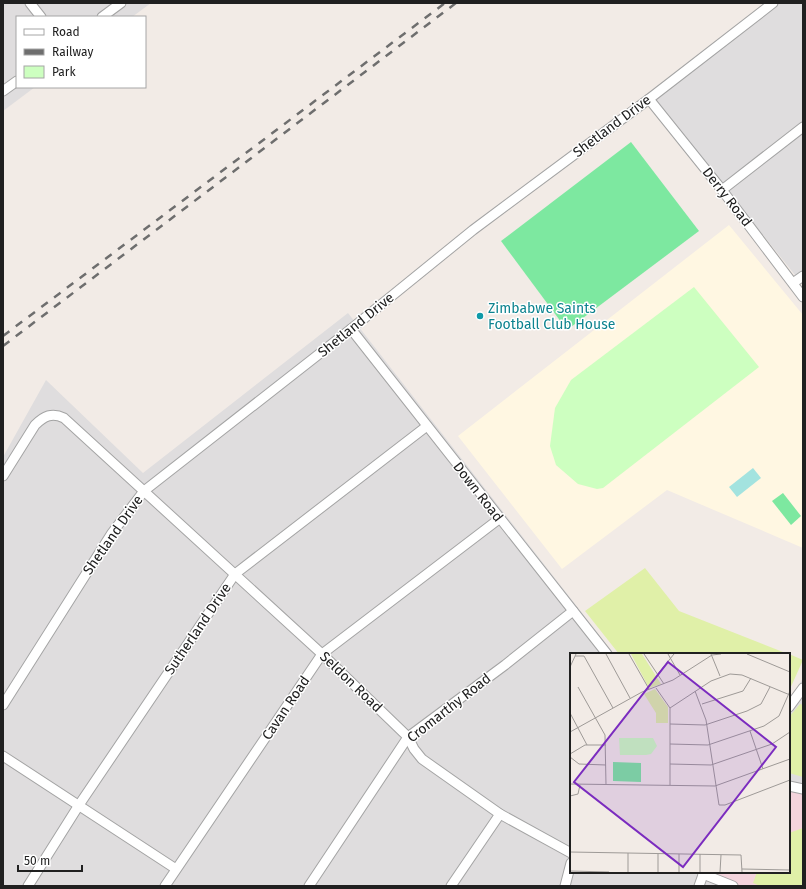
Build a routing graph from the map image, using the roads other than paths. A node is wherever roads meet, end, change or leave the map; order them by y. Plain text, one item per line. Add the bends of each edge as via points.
1 (30, 3) edge
2 (121, 3) edge
3 (770, 4) edge
4 (39, 16) edge
5 (103, 16) edge
6 (16, 82) edge
7 (3, 92) edge
8 (649, 99) junction
9 (803, 127) edge
10 (722, 190) junction
11 (803, 276) edge
12 (793, 283) junction
13 (803, 297) edge
14 (351, 329) junction
15 (427, 426) junction
16 (3, 476) edge
17 (144, 491) junction
18 (499, 519) junction
19 (235, 574) junction
20 (573, 611) junction
21 (605, 653) edge
22 (322, 654) junction
23 (803, 688) edge
24 (800, 698) edge
25 (3, 705) edge
26 (790, 706) edge
27 (408, 737) junction
28 (3, 756) edge
29 (790, 786) edge
30 (803, 789) edge
31 (80, 805) junction
32 (500, 814) junction
33 (570, 851) edge
34 (570, 867) edge
35 (176, 869) junction
36 (704, 873) edge
37 (28, 886) edge
38 (165, 886) edge
39 (309, 886) edge
40 (452, 886) edge
41 (565, 886) edge
42 (699, 886) edge
43 (733, 886) edge

1 - 4 street
2 - 5 street
3 - 8 street, Shetland Drive
6 - 7 street
8 - 10 street, Derry Road
8 - 14 street, Shetland Drive via 473,230
9 - 10 street
10 - 12 street, Derry Road
11 - 12 street
12 - 13 street, Derry Road
14 - 15 street, Down Road
14 - 17 street, Shetland Drive
15 - 18 street, Down Road
15 - 19 street, Sutherland Drive
16 - 17 street, Seldon Road via 35,425 42,418 58,415 74,426
17 - 19 street, Seldon Road
17 - 25 street, Shetland Drive via 100,552
18 - 20 street, Down Road
18 - 22 street, Cavan Road
19 - 22 street, Seldon Road
19 - 31 street, Sutherland Drive
20 - 21 street, Down Road
20 - 27 street, Cromarthy Road
22 - 27 street, Seldon Road
22 - 35 street, Cavan Road
23 - 24 street
24 - 26 street
27 - 32 street, Seldon Road via 422,759
27 - 39 street, Cromarthy Road
28 - 31 street
29 - 30 street
31 - 35 street
31 - 37 street, Sutherland Drive
32 - 33 street, Seldon Road
32 - 40 street
34 - 41 street
35 - 38 street, Cavan Road
36 - 42 street
36 - 43 street

